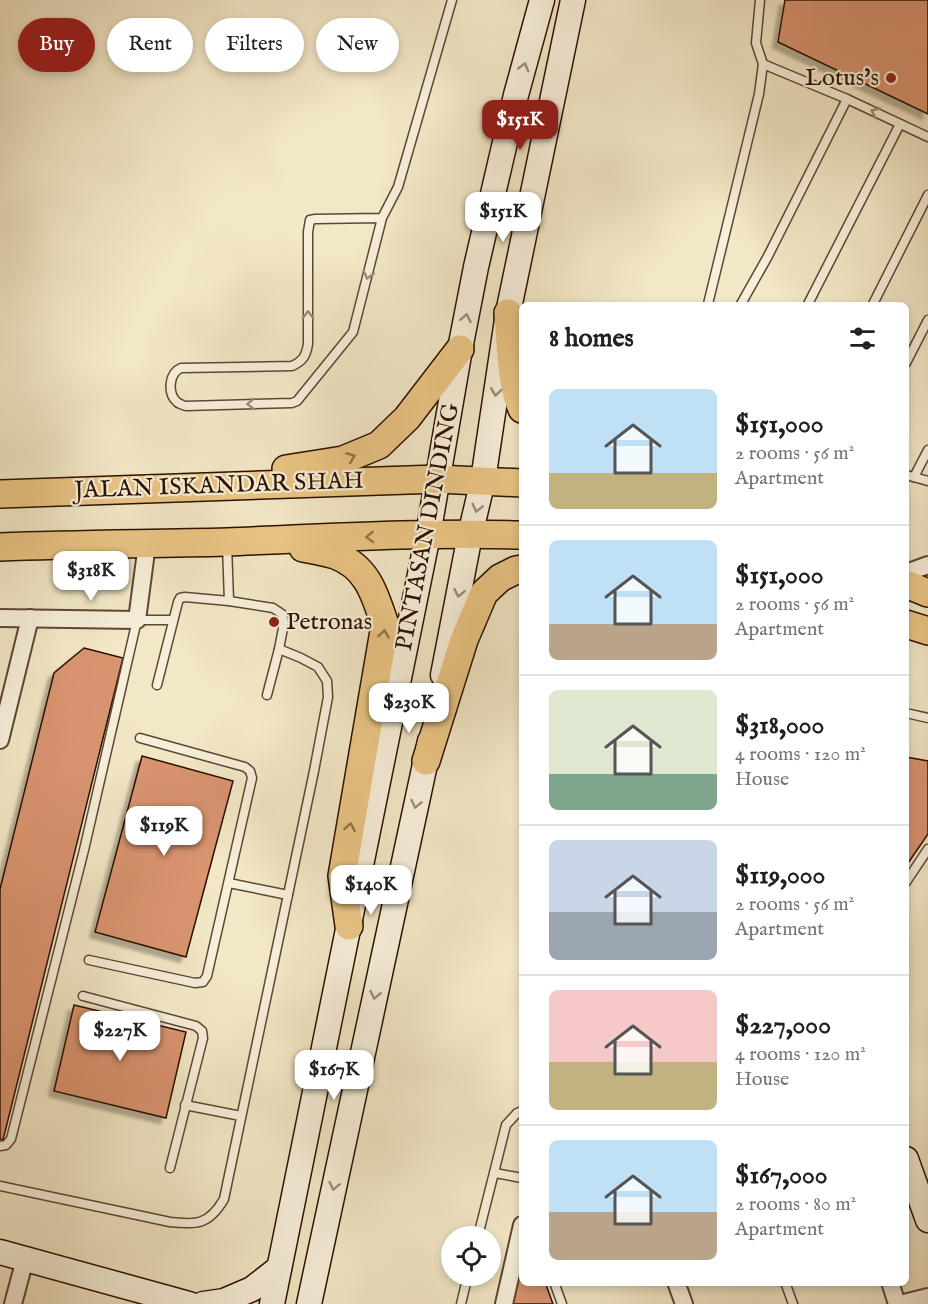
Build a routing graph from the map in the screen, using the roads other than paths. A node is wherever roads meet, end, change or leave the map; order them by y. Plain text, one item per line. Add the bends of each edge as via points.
1 (452, 0) edge
2 (542, 0) edge
3 (573, 0) edge
4 (760, 0) edge
5 (763, 63) junction
6 (847, 99) junction
7 (900, 124) junction
8 (928, 137) edge
9 (928, 195) edge
10 (382, 218) junction
11 (708, 302) edge
12 (742, 302) edge
13 (809, 302) edge
14 (874, 302) edge
15 (508, 313) junction
16 (928, 320) edge
17 (460, 349) junction
18 (909, 357) edge
19 (519, 403) edge
20 (928, 450) edge
21 (910, 476) edge
22 (438, 479) junction
23 (483, 480) junction
24 (928, 481) edge
25 (519, 483) edge
26 (170, 488) junction
27 (0, 494) edge
28 (428, 535) junction
29 (470, 535) junction
30 (519, 535) edge
31 (266, 540) junction
32 (227, 542) junction
33 (147, 544) junction
34 (0, 547) edge
35 (928, 565) edge
36 (519, 570) edge
37 (909, 572) edge
38 (909, 585) edge
39 (928, 593) edge
40 (229, 601) junction
41 (0, 618) edge
42 (30, 618) junction
43 (137, 620) junction
44 (173, 620) junction
45 (279, 649) junction
46 (157, 685) dead end
47 (267, 695) dead end
48 (909, 714) edge
49 (928, 718) edge
50 (2, 723) edge
51 (140, 738) dead end
52 (0, 740) edge
53 (426, 761) junction
54 (928, 849) edge
55 (909, 878) edge
56 (229, 883) junction
57 (288, 895) junction
58 (349, 926) junction
59 (89, 960) dead end
60 (83, 996) dead end
61 (185, 1106) junction
62 (519, 1112) edge
63 (241, 1116) junction
64 (0, 1146) edge
65 (909, 1167) edge
66 (170, 1168) dead end
67 (495, 1173) junction
68 (519, 1177) edge
69 (0, 1186) edge
70 (928, 1220) edge
71 (481, 1226) edge
72 (519, 1238) edge
73 (0, 1252) edge
74 (25, 1259) junction
75 (279, 1268) junction
76 (465, 1286) edge
77 (555, 1286) edge
78 (677, 1286) edge
79 (786, 1286) edge
80 (891, 1286) edge
81 (928, 1297) edge
82 (14, 1304) edge
83 (189, 1304) edge
84 (203, 1304) edge
85 (272, 1304) edge
86 (309, 1304) edge
87 (461, 1304) edge
88 (504, 1304) edge
89 (562, 1304) edge
90 (684, 1304) edge
91 (793, 1304) edge
92 (898, 1304) edge

1 - 10 lane via 398,187
17 -> 2 main road, PINTASAN DINDING via 516,95
3 - 15 main road, PINTASAN DINDING
4 - 5 lane via 756,43
5 - 6 lane
5 - 11 lane
7 -> 6 lane
6 - 12 lane
7 - 8 lane
7 - 13 lane
9 - 14 lane
10 -> 10 lane via 353,332 300,399 292,403 177,403 171,377 181,368 292,366 301,362 308,344 310,220
15 - 19 main road
15 -> 23 main road, PINTASAN DINDING
16 - 18 lane
17 - 22 main road, PINTASAN DINDING
26 -> 17 main road via 343,460 379,445 407,418
20 - 21 lane
21 - 24 lane
22 - 23 main road, JALAN ISKANDAR SHAH
22 - 26 main road, JALAN ISKANDAR SHAH
22 - 28 main road, PINTASAN DINDING
23 - 25 main road, JALAN ISKANDAR SHAH
23 -> 29 main road, PINTASAN DINDING
26 - 27 main road, JALAN ISKANDAR SHAH
28 - 29 main road
28 -> 31 main road
28 - 58 main road, PINTASAN DINDING
29 - 30 main road
29 -> 53 main road, PINTASAN DINDING
31 - 32 main road
58 -> 31 main road via 342,876 385,625 373,590 353,565 335,555
32 - 33 main road
32 - 40 lane
33 - 34 main road
33 - 43 street
35 - 37 street
36 - 53 main road via 500,578 484,593 464,640
38 - 39 main road
40 - 44 lane via 180,598
40 - 45 lane via 273,608 282,614
41 - 42 street
42 - 43 street
42 - 50 street
43 - 44 lane
43 - 64 lane via 84,850 10,1139
44 - 46 lane
45 - 47 lane
45 - 57 lane via 318,667 327,681 328,697
48 - 49 lane
50 - 52 street
51 - 56 lane via 250,771 252,778
53 -> 86 main road, PINTASAN DINDING
54 - 55 lane
56 - 57 lane
56 - 59 lane via 203,982
57 - 63 lane
58 - 75 main road, PINTASAN DINDING
60 - 61 lane via 196,1026 202,1031
61 - 63 lane
61 - 66 lane
62 - 67 lane via 506,1125
63 - 69 lane via 224,1199 217,1211 192,1224
65 - 70 main road
67 - 68 lane
67 - 71 lane
72 - 88 street
73 - 74 main road
74 - 82 street
74 - 83 main road
75 - 84 main road via 252,1288 224,1301
75 - 85 main road, PINTASAN DINDING
76 - 87 lane
77 - 89 lane
78 - 90 street
79 - 91 lane
80 - 92 street
81 - 92 street

